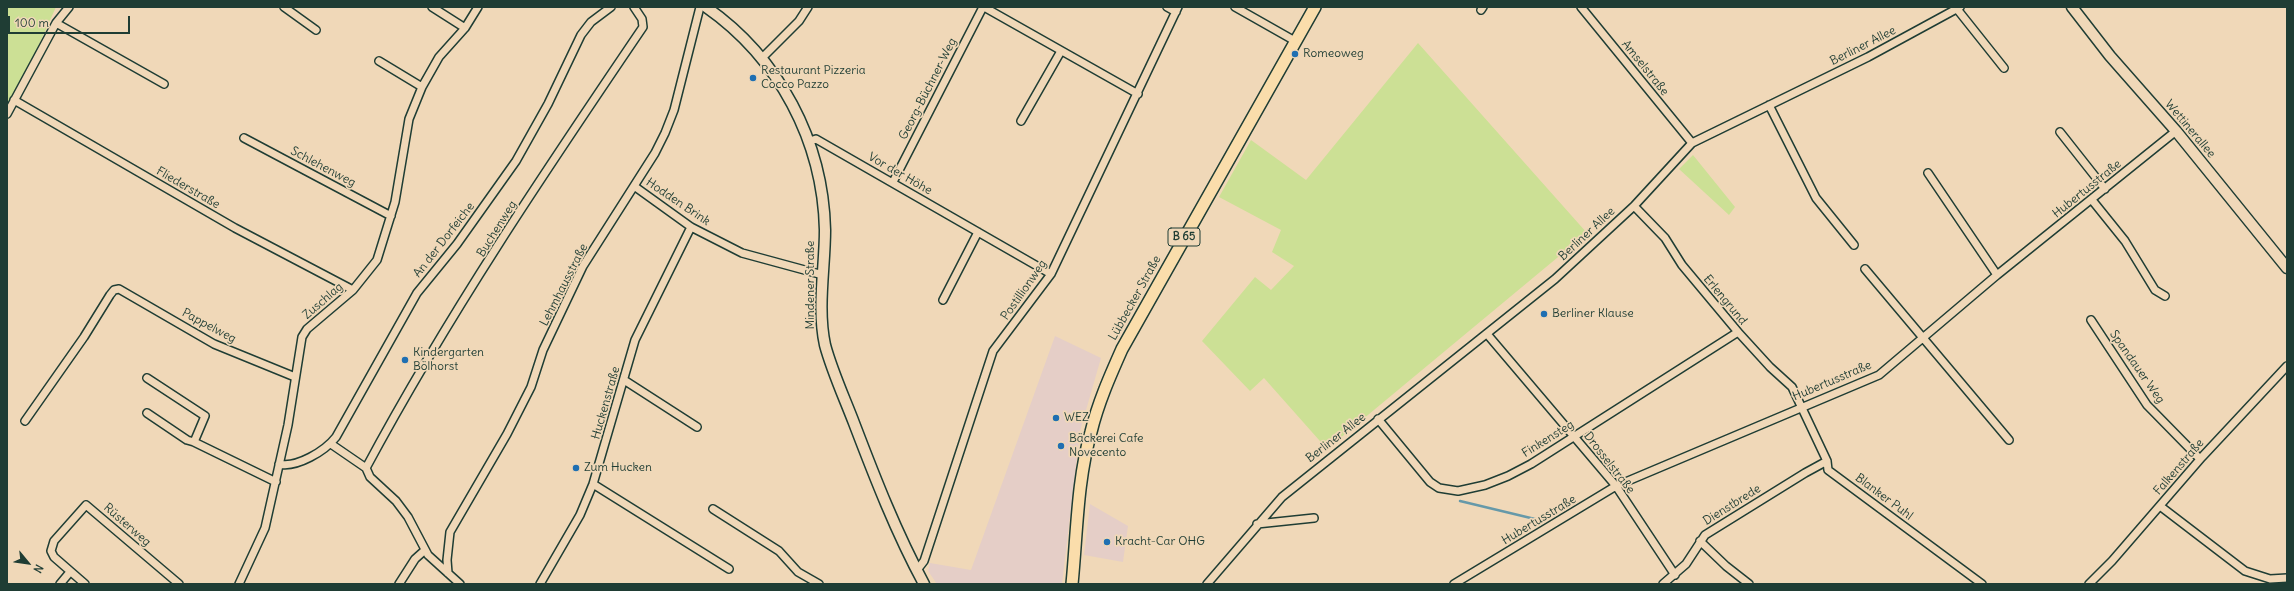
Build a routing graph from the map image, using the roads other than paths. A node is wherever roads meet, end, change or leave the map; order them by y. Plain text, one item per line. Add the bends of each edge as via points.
1 (69, 7) edge
2 (284, 7) edge
3 (432, 7) edge
4 (478, 7) edge
5 (611, 7) edge
6 (634, 7) edge
7 (700, 7) edge
8 (706, 7) edge
9 (808, 7) edge
10 (983, 7) edge
11 (1167, 7) edge
12 (1235, 7) edge
13 (1315, 7) edge
14 (1581, 7) edge
15 (2072, 7) edge
16 (1958, 8) edge
17 (1177, 10) edge
18 (56, 24) junction
19 (465, 28) junction
20 (316, 30) dead end
21 (1296, 41) junction
22 (1061, 51) junction
23 (762, 58) junction
24 (379, 61) dead end
25 (2004, 68) dead end
26 (164, 84) dead end
27 (422, 87) junction
28 (1138, 94) junction
29 (14, 100) junction
30 (1769, 105) junction
31 (7, 114) edge
32 (1021, 121) dead end
33 (2176, 131) junction
34 (2060, 132) dead end
35 (244, 138) dead end
36 (810, 141) junction
37 (1692, 143) junction
38 (1928, 173) dead end
39 (893, 182) junction
40 (634, 186) junction
41 (2105, 189) junction
42 (2092, 200) junction
43 (1634, 206) junction
44 (392, 216) junction
45 (691, 227) junction
46 (978, 232) junction
47 (1854, 245) dead end
48 (1865, 268) dead end
49 (2287, 268) edge
50 (1051, 274) junction
51 (823, 275) junction
52 (1997, 275) junction
53 (353, 290) junction
54 (2165, 296) dead end
55 (943, 300) dead end
56 (2091, 320) dead end
57 (1738, 332) junction
58 (1487, 334) junction
59 (1924, 338) junction
60 (2287, 366) edge
61 (295, 377) junction
62 (147, 378) dead end
63 (624, 380) junction
64 (1800, 407) junction
65 (147, 413) dead end
66 (1378, 419) junction
67 (24, 421) dead end
68 (698, 427) dead end
69 (1574, 436) junction
70 (2009, 440) dead end
71 (194, 442) junction
72 (330, 444) junction
73 (2200, 459) junction
74 (1827, 461) junction
75 (279, 464) junction
76 (366, 468) junction
77 (276, 482) junction
78 (593, 484) junction
79 (1616, 486) junction
80 (2160, 506) junction
81 (713, 509) dead end
82 (1314, 518) dead end
83 (1257, 524) junction
84 (1700, 541) junction
85 (425, 550) junction
86 (729, 568) dead end
87 (916, 570) junction
88 (70, 572) junction
89 (448, 574) junction
90 (1675, 575) junction
91 (2287, 578) edge
92 (60, 584) edge
93 (84, 584) edge
94 (179, 584) edge
95 (239, 584) edge
96 (399, 584) edge
97 (460, 584) edge
98 (540, 584) edge
99 (819, 584) edge
100 (924, 584) edge
101 (1072, 584) edge
102 (1207, 584) edge
103 (1454, 584) edge
104 (1663, 584) edge
105 (1749, 584) edge
106 (1982, 584) edge
107 (2088, 584) edge

1 - 18 street
2 - 20 street
3 - 19 street
4 - 19 street, Zuschlag
5 - 72 street, An der Dorfeiche via 591,22 581,35 548,104 516,161 417,293
6 - 76 street, Buchenweg via 642,19 643,26 564,142 472,289
7 - 40 street, Lehmhausstraße via 674,110 665,133
8 - 23 street, Mindener Straße via 740,34
9 - 23 street via 799,21
10 - 22 street
10 - 39 street, Georg-Büchner-Weg
11 - 17 street
12 - 21 street
13 - 21 main road, Lübbecker Straße / B 65
14 - 37 street, Amselstraße
15 - 33 street, Wettinerallee via 2110,56
16 - 25 street
16 - 30 street, Berliner Allee via 1868,57
17 - 28 street, Postillionweg
18 - 26 street
18 - 29 street
19 - 27 street, Zuschlag via 439,57
21 - 101 main road, Lübbecker Straße / B 65 via 1122,349 1104,391 1090,433
22 - 28 street
22 - 32 street
23 - 36 street, Mindener Straße via 792,102
24 - 27 street
27 - 44 street, Zuschlag via 409,119
28 - 50 street, Postillionweg
29 - 31 street
29 - 53 street, Fliederstraße via 223,221
30 - 37 street, Berliner Allee
30 - 47 street via 1816,198
33 - 41 street, Hubertusstraße
33 - 49 street, Wettinerallee
34 - 41 street
35 - 44 street, Schlehenweg
36 - 39 street, Vor der Höhe via 816,139
36 - 51 street, Mindener Straße via 822,194 825,231
37 - 43 street, Berliner Allee
38 - 52 street
39 - 46 street, Vor der Höhe
40 - 45 street, Hodden Brink
40 - 89 street, Lehmhausstraße via 584,266 543,350 531,387 521,407 450,532
41 - 42 street, Hubertusstraße
42 - 52 street, Hubertusstraße
42 - 54 street via 2125,241 2155,290
43 - 57 street, Erlengrund via 1666,238 1682,265
43 - 58 street, Berliner Allee via 1555,279
44 - 53 street, Zuschlag via 377,260
45 - 51 street, Hodden Brink via 742,253
45 - 63 street, Huckenstraße via 635,340
46 - 50 street, Vor der Höhe
46 - 55 street
48 - 59 street
50 - 87 street, Postillionweg via 993,351 924,561
51 - 87 street, Mindener Straße via 823,329 830,361 878,486
52 - 59 street, Hubertusstraße
53 - 61 street, Zuschlag via 307,329 300,343
56 - 73 street, Spandauer Weg via 2147,404
57 - 64 street, Erlengrund via 1792,387
57 - 69 street, Finkensteg
58 - 66 street, Berliner Allee
58 - 69 street, Drosselstraße
59 - 64 street, Hubertusstraße via 1878,375
59 - 70 street
60 - 73 street, Falkenstraße
61 - 67 street, Pappelweg via 214,344 122,289 116,289
61 - 75 street, Zuschlag
62 - 71 street via 205,416
63 - 68 street
63 - 78 street, Huckenstraße
64 - 74 street, Blanker Puhl
64 - 79 street, Hubertusstraße
65 - 71 street
66 - 69 street, Finkensteg via 1430,482 1439,488 1458,491 1485,485 1508,476
66 - 83 street, Berliner Allee via 1282,497
69 - 79 street, Drosselstraße
71 - 77 street
72 - 75 street via 295,463
72 - 76 street
73 - 80 street, Falkenstraße
74 - 84 street, Dienstbrede via 1721,524
74 - 106 street, Blanker Puhl via 1828,470
75 - 77 street, Zuschlag
76 - 85 street via 370,477 400,506
77 - 95 street, Zuschlag via 265,528
78 - 86 street
78 - 98 street, Huckenstraße via 580,515
79 - 90 street, Drosselstraße
79 - 103 street, Hubertusstraße
80 - 91 street via 2245,570 2270,579
80 - 107 street, Falkenstraße via 2112,561
81 - 99 street via 779,551 798,572
82 - 83 street
83 - 102 street, Berliner Allee
84 - 90 street, Dienstbrede via 1686,564
84 - 105 street
85 - 89 street
85 - 96 street via 415,558
87 - 100 street, Mindener Straße
88 - 92 street
88 - 93 street, Rüsterweg
88 - 94 street, Rüsterweg via 54,557 52,546 86,505
89 - 97 street
90 - 104 street, Dienstbrede

